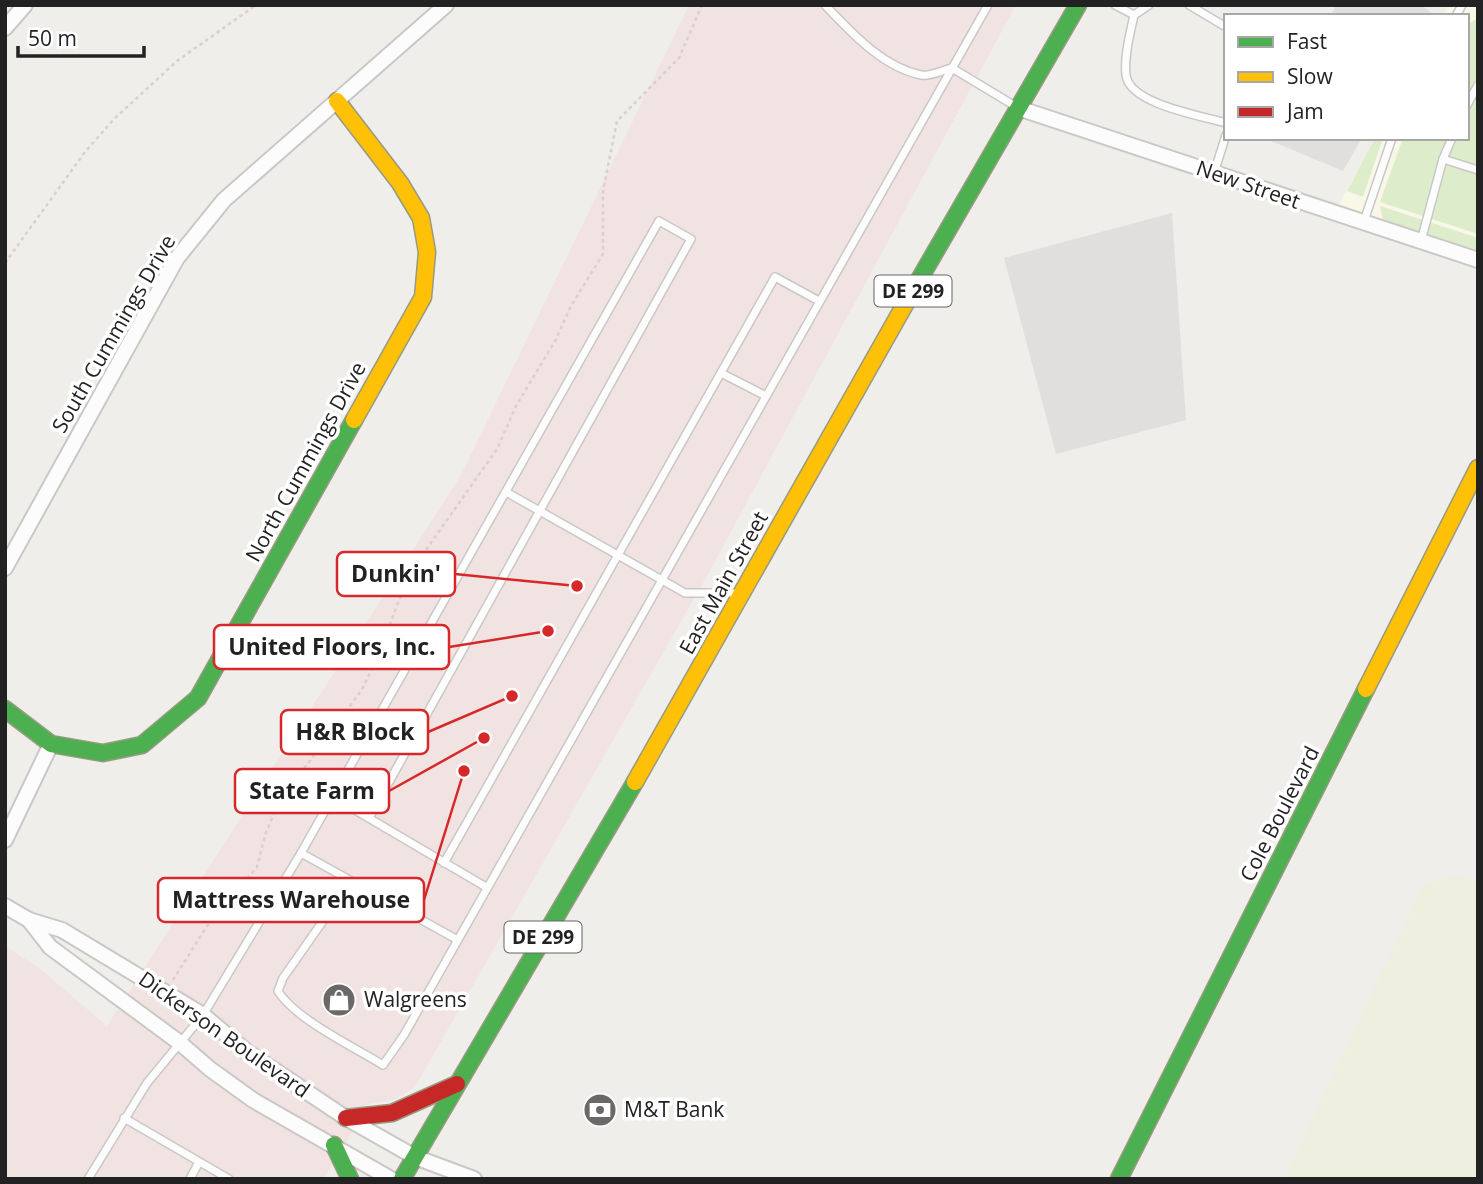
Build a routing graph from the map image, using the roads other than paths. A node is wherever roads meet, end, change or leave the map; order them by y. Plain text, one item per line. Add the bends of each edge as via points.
1 (25, 5) edge
2 (446, 5) edge
3 (825, 5) edge
4 (988, 5) edge
5 (1078, 5) edge
6 (1115, 5) edge
7 (1149, 5) edge
8 (1189, 5) edge
9 (1134, 15) junction
10 (1224, 26) edge
11 (5, 28) edge
12 (952, 68) junction
13 (1478, 85) edge
14 (1470, 95) edge
15 (337, 102) junction
16 (1018, 108) junction
17 (1224, 122) edge
18 (1224, 140) edge
19 (1391, 140) edge
20 (1451, 140) edge
21 (1443, 159) junction
22 (1478, 170) edge
23 (1214, 173) junction
24 (1363, 223) junction
25 (1421, 242) junction
26 (1478, 260) edge
27 (819, 301) junction
28 (721, 373) junction
29 (765, 396) junction
30 (1478, 468) edge
31 (506, 492) junction
32 (539, 512) junction
33 (617, 556) junction
34 (5, 568) edge
35 (660, 581) junction
36 (742, 592) junction
37 (5, 709) edge
38 (51, 744) junction
39 (333, 797) junction
40 (369, 818) junction
41 (5, 840) edge
42 (301, 853) junction
43 (444, 863) junction
44 (351, 881) junction
45 (486, 887) junction
46 (5, 906) edge
47 (29, 920) junction
48 (456, 939) junction
49 (203, 1015) junction
50 (180, 1043) junction
51 (457, 1084) junction
52 (124, 1118) junction
53 (346, 1118) junction
54 (334, 1145) junction
55 (415, 1157) junction
56 (199, 1162) junction
57 (88, 1179) edge
58 (190, 1179) edge
59 (229, 1179) edge
60 (350, 1179) edge
61 (391, 1179) edge
62 (402, 1179) edge
63 (474, 1179) edge
64 (1119, 1179) edge

1 - 11 street
2 - 15 street, South Cummings Drive
3 - 12 lane via 875,53 907,70 923,76
4 - 12 lane
5 - 16 street, East Main Street / DE 299
6 - 9 lane
7 - 9 lane
8 - 10 lane
9 - 17 lane via 1126,78 1133,90 1150,101
12 - 16 lane
12 - 27 lane
13 - 14 lane
15 - 34 street, South Cummings Drive via 224,200 177,258
15 - 38 street, North Cummings Drive via 400,183 421,218 427,252 423,297 198,698 142,745 103,753
16 - 23 street, New Street
16 - 36 street, East Main Street / DE 299
18 - 23 lane
19 - 24 lane
20 - 21 lane
21 - 22 lane
21 - 25 lane
23 - 24 street, New Street
24 - 25 street, New Street
25 - 26 street, New Street
27 - 28 lane via 775,277
27 - 29 lane
28 - 29 lane
28 - 33 lane
29 - 35 lane
30 - 64 street, Cole Boulevard
31 - 32 lane
31 - 32 lane via 659,221 691,239
31 - 39 lane
32 - 33 lane
32 - 40 lane
33 - 35 lane
33 - 43 lane
35 - 36 lane via 685,593
35 - 45 lane
36 - 51 street, East Main Street / DE 299
37 - 38 street
38 - 41 street
39 - 40 lane
39 - 42 lane
40 - 43 lane
42 - 44 lane
42 - 49 lane
43 - 45 lane
44 - 48 lane
44 - 48 lane via 278,991 284,1002 308,1019 383,1065
45 - 48 lane
46 - 47 street, Dickerson Boulevard
47 - 49 street, Dickerson Boulevard via 62,930
47 - 50 street, Dickerson Boulevard via 50,947
49 - 50 lane
49 - 53 street, Dickerson Boulevard via 247,1052
50 - 52 lane
50 - 54 street, Dickerson Boulevard via 253,1100
51 - 53 street via 393,1113
51 - 55 street, East Main Street / DE 299
52 - 56 lane
52 - 57 lane
53 - 55 street, Dickerson Boulevard
54 - 60 street
54 - 61 street, Dickerson Boulevard
55 - 62 street, East Main Street / DE 299
55 - 63 street, Dickerson Boulevard
56 - 58 lane
56 - 59 lane

